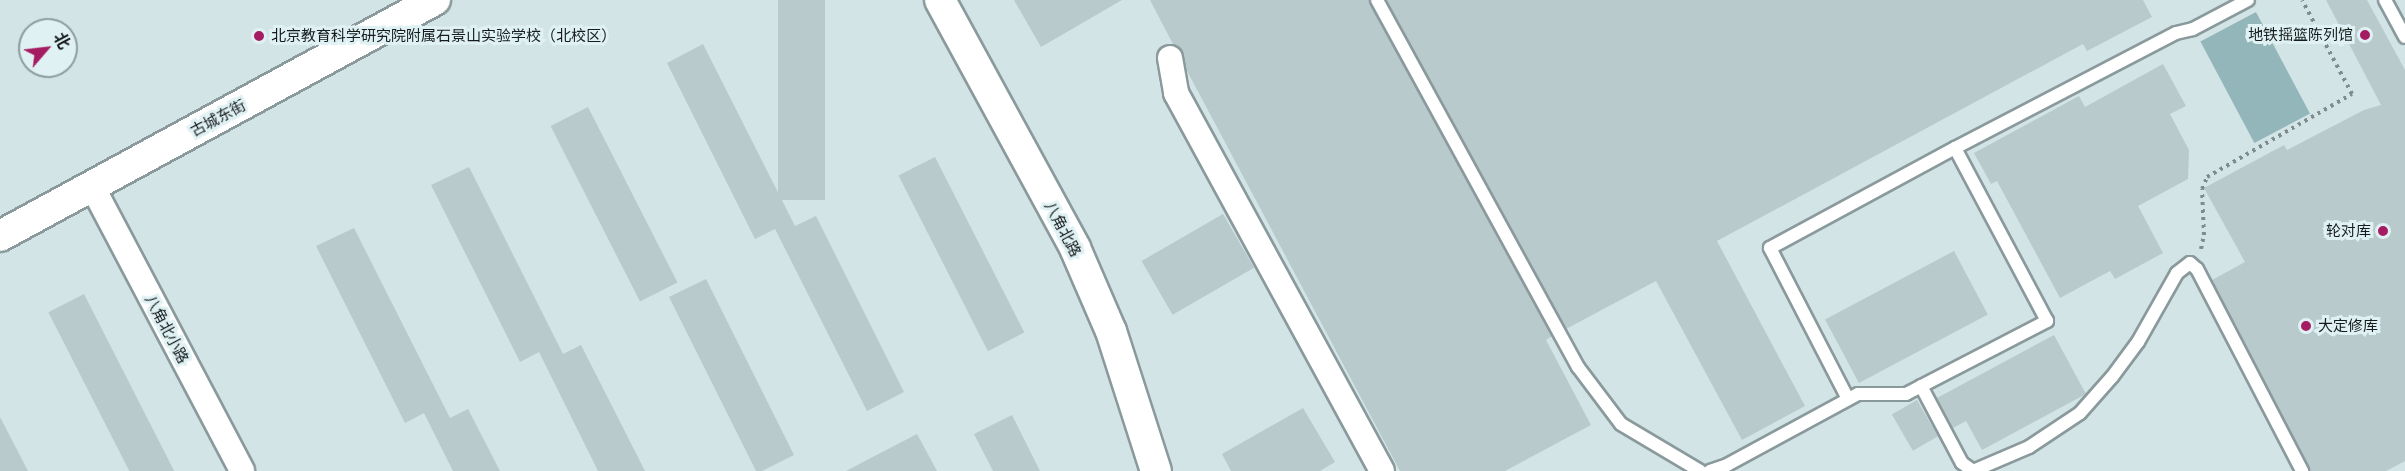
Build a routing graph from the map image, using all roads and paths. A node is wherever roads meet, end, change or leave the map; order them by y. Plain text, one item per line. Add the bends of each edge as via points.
1 (435, 0) edge
2 (940, 0) edge
3 (1377, 0) edge
4 (2248, 0) edge
5 (2302, 0) edge
6 (2385, 0) edge
7 (2405, 37) edge
8 (1170, 58) dead end
9 (1955, 148) junction
10 (92, 186) junction
11 (0, 236) edge
12 (2197, 269) junction
13 (1921, 386) junction
14 (1848, 399) junction
15 (242, 471) edge
16 (1156, 471) edge
17 (1382, 471) edge
18 (1700, 471) edge
19 (1710, 471) edge
20 (2302, 471) edge

1 - 10 street, 古城东街
2 - 16 street, 八角北路 via 1084,269 1111,331
3 - 18 lane via 1578,367 1621,424
4 - 9 lane via 2193,29 2176,33
5 - 12 path via 2352,94 2207,177 2202,189 2204,236
6 - 7 lane
8 - 17 street via 1176,93
9 - 13 lane via 2047,321
9 - 14 lane via 1770,248
10 - 11 street, 古城东街
10 - 15 street, 八角北小路
12 - 13 lane via 2190,263 2177,273 2138,342 2080,413 2030,447 1973,471 1962,464
12 - 20 lane
13 - 14 lane via 1906,394 1858,394
14 - 19 lane

